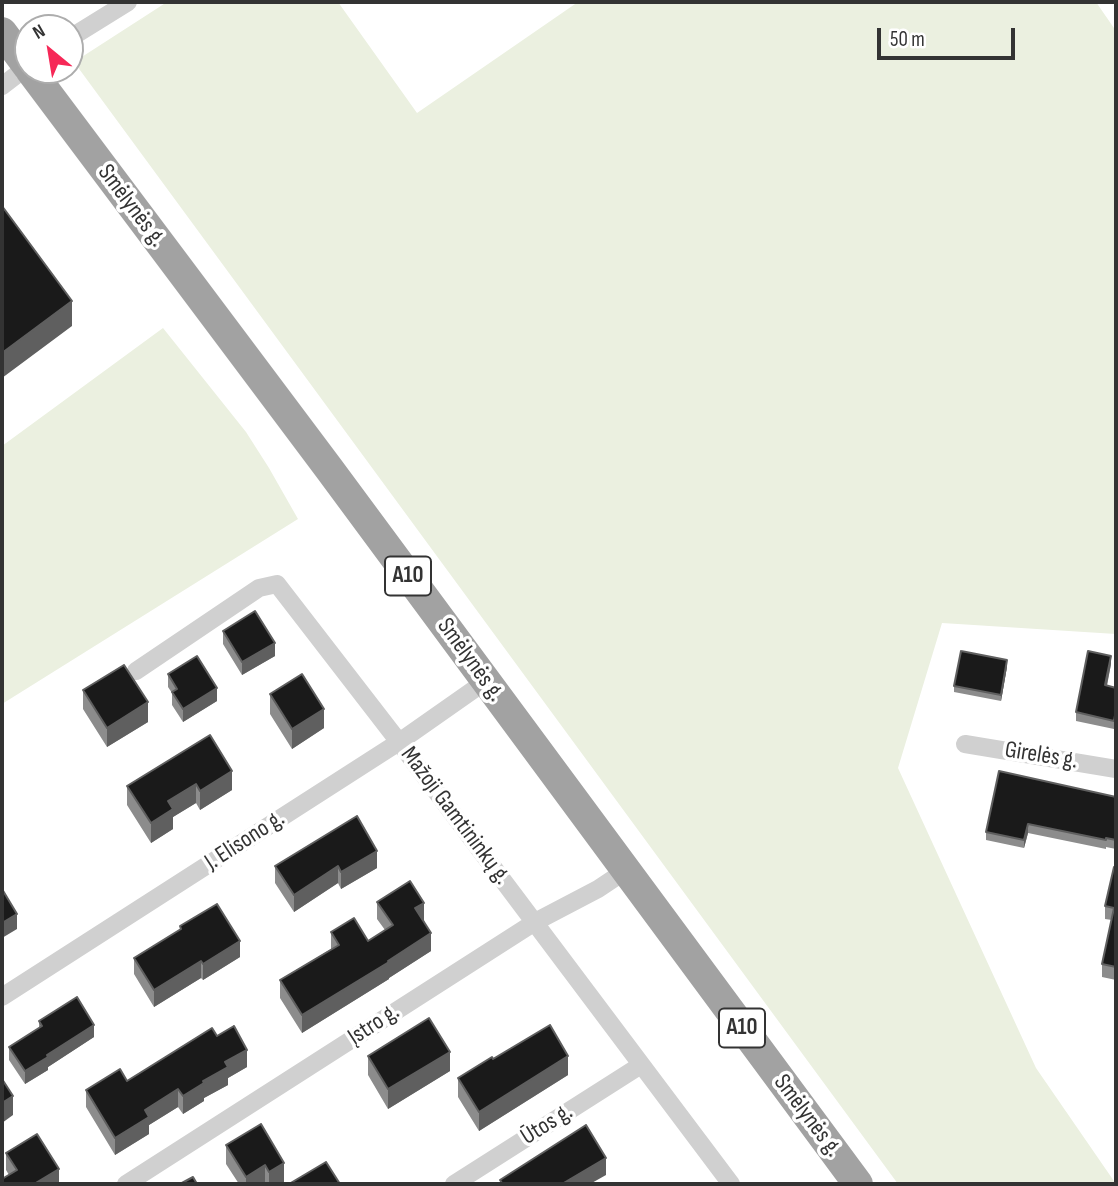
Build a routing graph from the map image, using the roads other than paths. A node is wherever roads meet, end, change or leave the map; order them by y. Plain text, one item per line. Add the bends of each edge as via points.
1 (128, 2) edge
2 (84, 29) edge
3 (2, 32) edge
4 (14, 48) edge
5 (41, 84) edge
6 (136, 671) dead end
7 (486, 681) junction
8 (399, 742) junction
9 (965, 744) dead end
10 (1116, 769) edge
11 (625, 871) junction
12 (535, 922) junction
13 (2, 997) edge
14 (641, 1065) junction
15 (126, 1184) edge
16 (454, 1184) edge
17 (731, 1184) edge
18 (858, 1184) edge

1 - 2 street
3 - 4 highway, A10
5 - 7 highway, Smėlynės g. / A10
6 - 8 street, Mažoji Gamtininkų g. via 259,587 277,584
7 - 8 street, J. Elisono g.
7 - 11 highway, Smėlynės g. / A10
8 - 12 street, Mažoji Gamtininkų g.
8 - 13 street, J. Elisono g.
9 - 10 street, Girelės g.
11 - 12 street, Įstro g.
11 - 18 highway, Smėlynės g. / A10
12 - 14 street, Mažoji Gamtininkų g.
12 - 15 street, Įstro g.
14 - 16 street, Ūtos g.
14 - 17 street, Mažoji Gamtininkų g.

